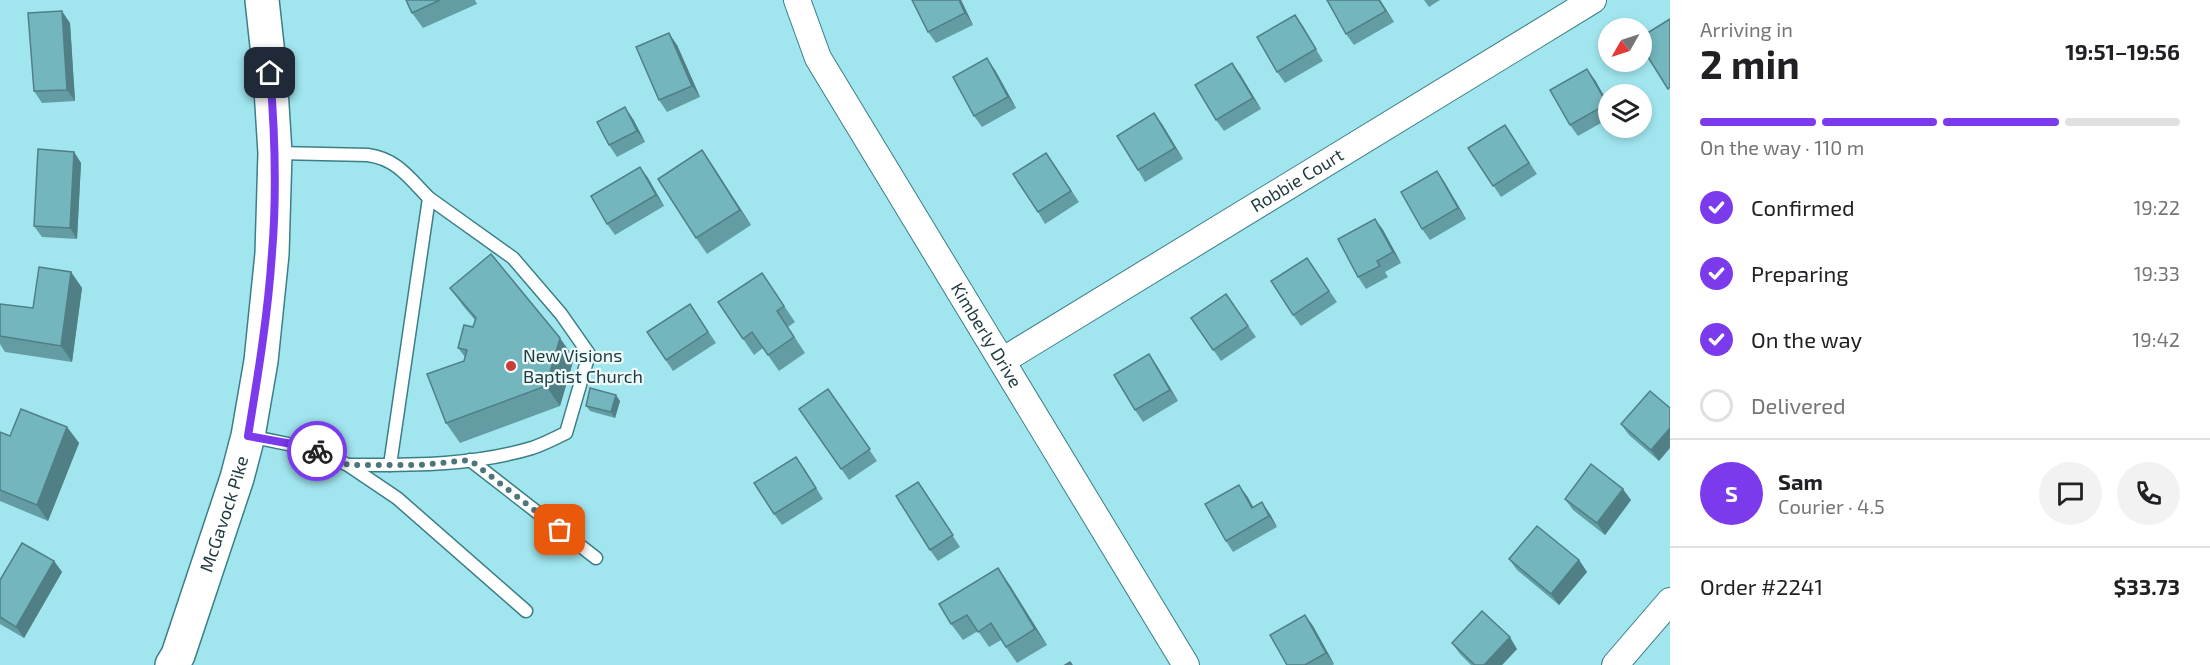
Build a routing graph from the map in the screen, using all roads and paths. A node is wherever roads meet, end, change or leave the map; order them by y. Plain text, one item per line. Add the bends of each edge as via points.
1 (262, 0) edge
2 (797, 0) edge
3 (1593, 0) edge
4 (275, 153) junction
5 (429, 198) junction
6 (1002, 362) junction
7 (248, 436) junction
8 (470, 460) junction
9 (348, 465) junction
10 (390, 465) junction
11 (596, 558) dead end
12 (1670, 601) edge
13 (526, 611) dead end
14 (172, 665) edge
15 (1186, 665) edge
16 (1615, 665) edge

1 - 4 main road, McGavock Pike
2 - 6 street, Kimberly Drive via 818,58
3 - 6 street, Robbie Court
4 - 5 lane via 382,157 401,169
4 - 7 main road, McGavock Pike via 272,254 261,362
5 - 8 lane via 513,258 590,354 566,433 534,447
5 - 10 lane
6 - 15 street, Kimberly Drive
7 - 9 lane via 312,449
7 - 14 main road, McGavock Pike
8 - 10 lane
8 - 11 lane
9 - 10 lane
9 - 13 lane via 397,498
12 - 16 street

